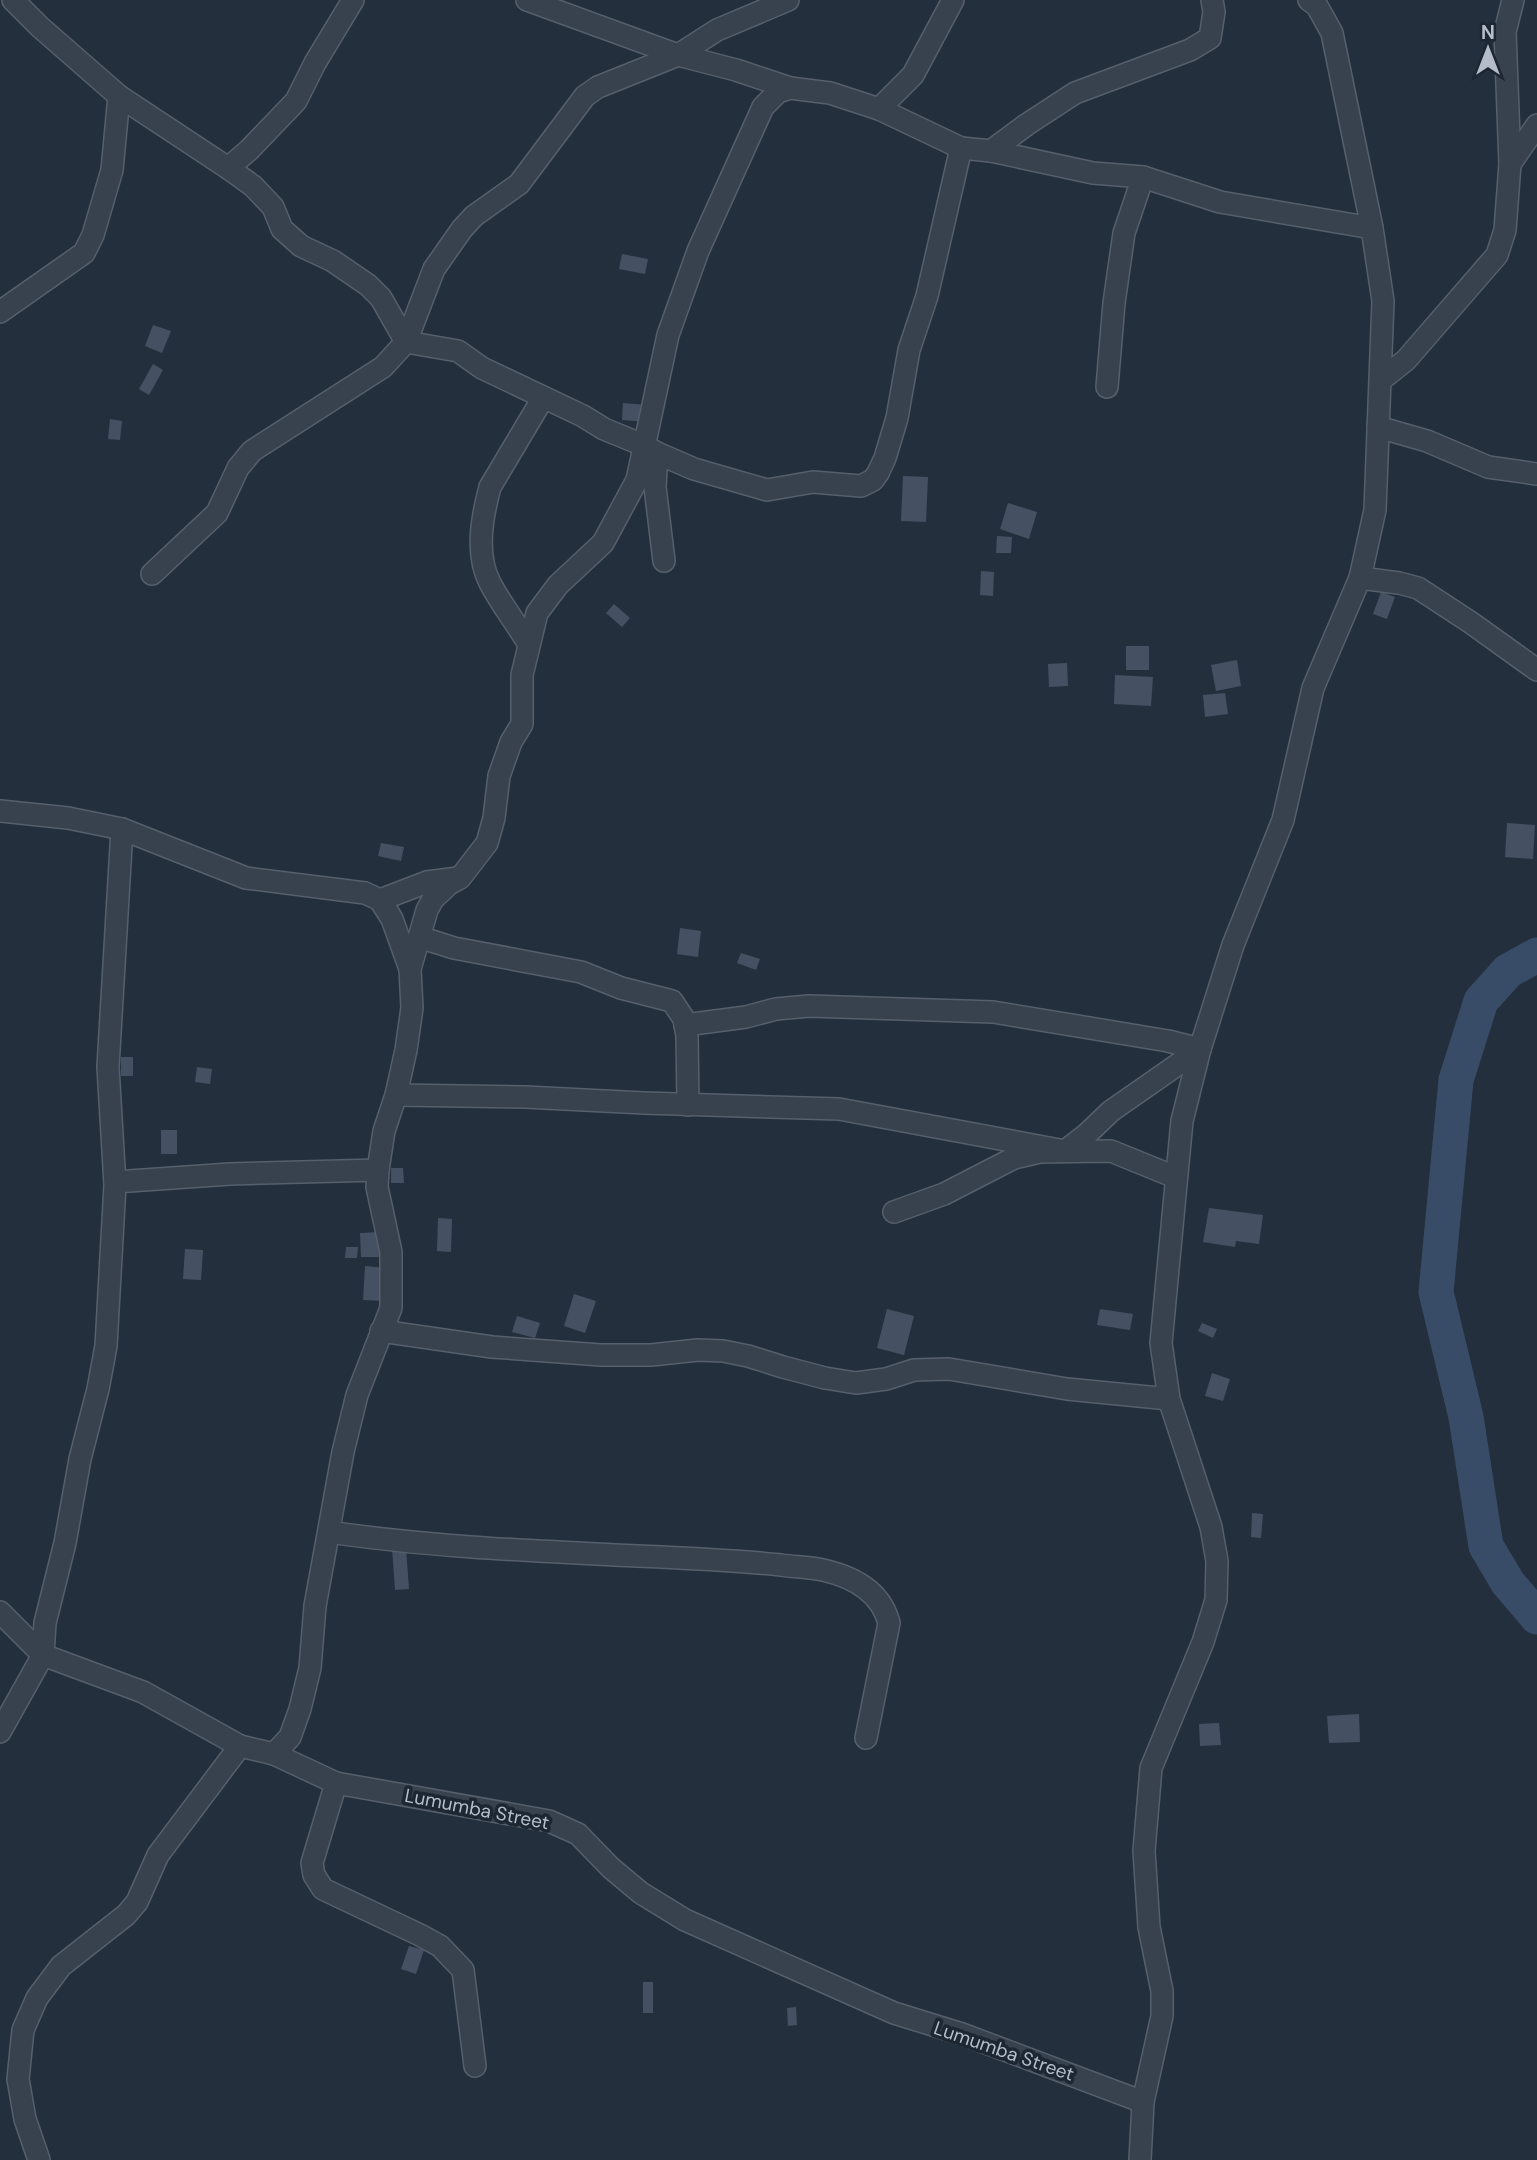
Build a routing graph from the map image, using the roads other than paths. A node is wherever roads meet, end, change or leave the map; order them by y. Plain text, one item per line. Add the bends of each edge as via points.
1 (13, 0) edge
2 (353, 0) edge
3 (527, 0) edge
4 (788, 0) edge
5 (953, 0) edge
6 (1212, 0) edge
7 (1309, 0) edge
8 (1513, 0) edge
9 (678, 55) junction
10 (790, 88) junction
11 (119, 96) junction
12 (879, 108) junction
13 (1537, 125) edge
14 (961, 148) junction
15 (991, 151) junction
16 (1510, 164) junction
17 (228, 168) junction
18 (1143, 177) junction
19 (1372, 228) junction
20 (0, 312) edge
21 (406, 342) junction
22 (1381, 380) junction
23 (1107, 387) dead end
24 (542, 398) junction
25 (1378, 427) junction
26 (650, 449) junction
27 (1537, 474) edge
28 (664, 561) dead end
29 (152, 574) dead end
30 (1360, 578) junction
31 (528, 643) junction
32 (1536, 668) edge
33 (0, 811) edge
34 (122, 829) junction
35 (460, 878) junction
36 (380, 900) junction
37 (419, 937) junction
38 (410, 969) junction
39 (685, 1024) junction
40 (1200, 1049) junction
41 (396, 1095) junction
42 (688, 1105) junction
43 (1065, 1151) junction
44 (378, 1170) junction
45 (1175, 1177) junction
46 (114, 1182) junction
47 (894, 1212) dead end
48 (381, 1331) junction
49 (1169, 1399) junction
50 (329, 1532) junction
51 (0, 1612) edge
52 (43, 1656) junction
53 (0, 1732) edge
54 (866, 1738) dead end
55 (240, 1746) junction
56 (274, 1754) junction
57 (336, 1783) junction
58 (475, 2066) dead end
59 (1143, 2102) junction
60 (39, 2160) edge
61 (1140, 2160) edge

1 - 11 street
2 - 17 street via 296,101
3 - 9 street
4 - 9 street via 716,30
5 - 12 street via 913,75
6 - 15 street via 1210,38 1190,50 1075,93
7 - 19 street via 1332,33
8 - 16 street via 1506,32
9 - 10 street
9 - 21 street via 585,96 519,184 462,229 434,269
10 - 12 street via 830,93
10 - 26 street via 778,92 763,107 698,251 668,335
11 - 17 street
11 - 20 street via 111,170 85,253
12 - 14 street
13 - 16 street
14 - 15 street
14 - 26 street via 927,296 909,350 897,418 873,480 861,486 813,482 767,490 694,469
15 - 18 street via 1093,173
16 - 22 street via 1505,230 1497,254 1406,360
17 - 21 street via 273,207 282,229 301,246 369,285
18 - 19 street via 1220,202
18 - 23 street via 1124,233
19 - 22 street via 1383,301
21 - 24 street via 458,351 482,369
21 - 29 street via 383,366 252,451 238,468 217,513
22 - 25 street
24 - 26 street
24 - 31 street via 490,487 481,544 490,583
25 - 27 street via 1427,441 1488,467
25 - 30 street via 1375,510
26 - 28 street
26 - 31 street via 603,542 558,585 537,613
30 - 32 street via 1418,588
30 - 40 street via 1313,688 1283,820 1233,945
31 - 35 street via 522,675 522,724 499,776 487,843
33 - 34 street
34 - 36 street via 246,877 365,893
34 - 46 street via 108,1067
35 - 36 street via 427,882
35 - 37 street via 433,899
36 - 38 street
37 - 38 street
37 - 39 street via 582,972 672,1001
38 - 41 street via 412,1008
39 - 40 street via 809,1006 982,1011
39 - 42 street
40 - 43 street via 1111,1111
40 - 45 street via 1181,1121
41 - 42 street
41 - 44 street
42 - 43 street via 839,1109
43 - 45 street via 1111,1151
43 - 47 street via 1014,1158 944,1194
44 - 46 street
44 - 48 street via 392,1272 391,1308
45 - 49 street via 1161,1343
46 - 52 street via 106,1346 44,1623
48 - 49 street via 492,1347 601,1355 723,1351 856,1383 914,1370 949,1369 1067,1389
48 - 50 street via 357,1395
49 - 59 street via 1211,1527 1217,1561 1216,1600 1151,1768 1143,1851 1162,2016
50 - 54 street via 486,1548 752,1562 824,1570 861,1584 879,1599 889,1623
50 - 56 street via 303,1699 290,1737
51 - 52 street, Lumumba Street
52 - 53 street
52 - 55 street, Lumumba Street via 143,1692
55 - 56 street, Lumumba Street
55 - 60 street via 158,1855 132,1908 61,1966 37,1998 23,2030 18,2079
56 - 57 street, Lumumba Street
57 - 58 street via 312,1863 314,1875 323,1889 440,1946 463,1970
57 - 59 street, Lumumba Street via 550,1821 578,1834 640,1893 684,1920 894,2013
59 - 61 street

